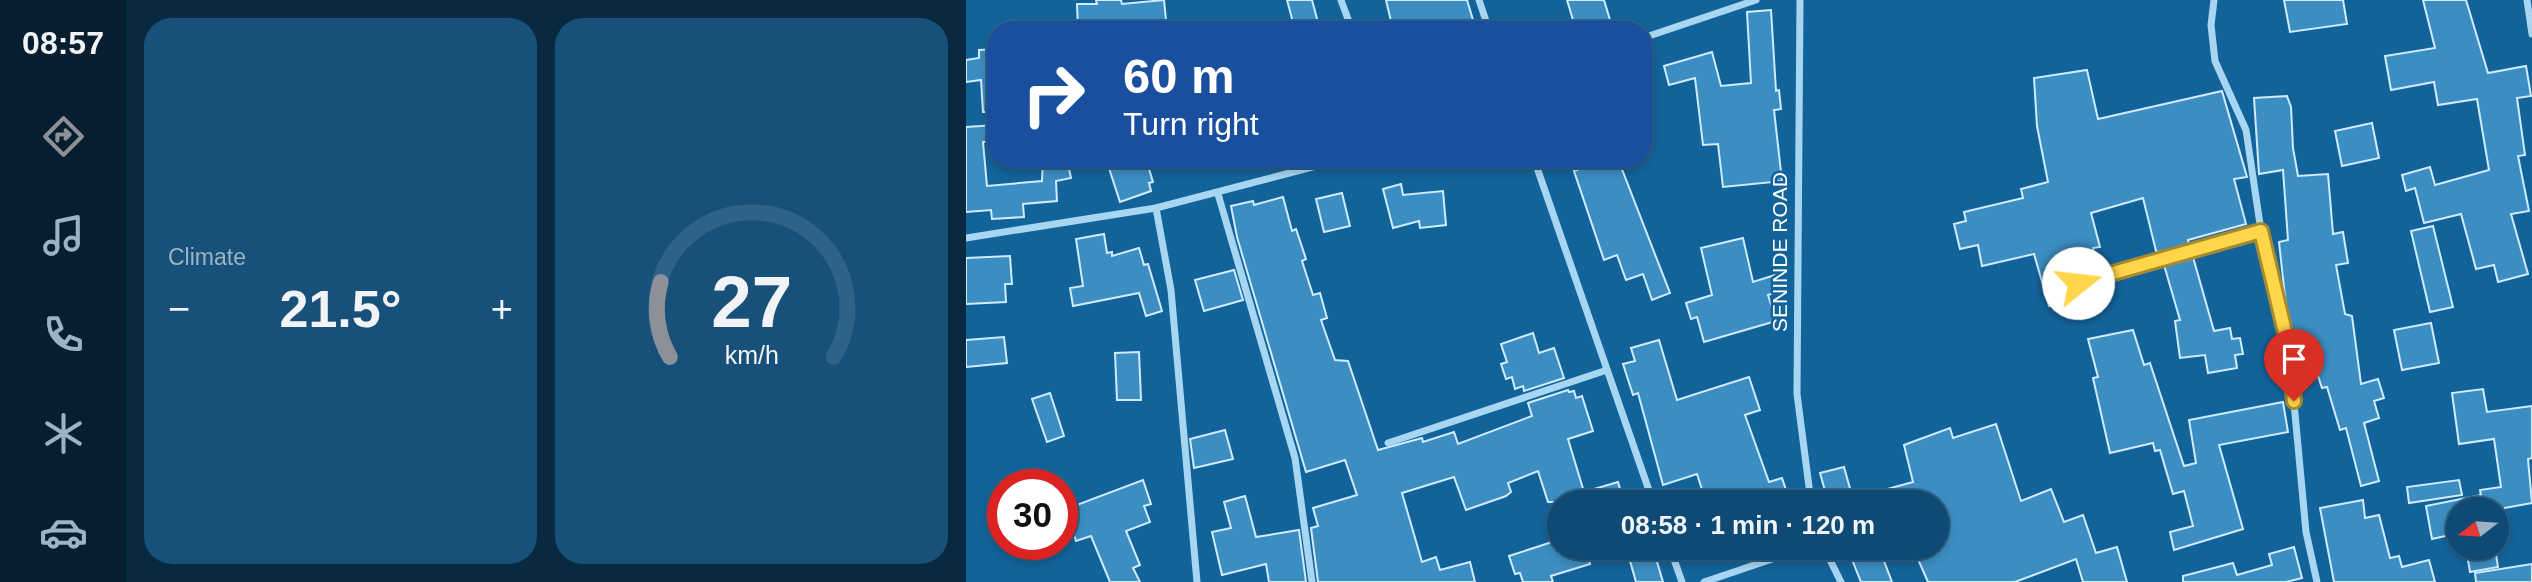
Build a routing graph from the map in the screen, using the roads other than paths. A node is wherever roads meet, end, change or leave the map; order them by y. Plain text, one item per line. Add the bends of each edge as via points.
1 (1340, 0) edge
2 (1479, 0) edge
3 (1756, 0) edge
4 (1800, 0) edge
5 (2214, 0) edge
6 (2527, 0) edge
7 (1348, 21) edge
8 (1486, 21) edge
9 (1652, 34) edge
10 (2532, 34) edge
11 (1311, 168) edge
12 (1537, 168) edge
13 (1218, 194) junction
14 (1156, 208) junction
15 (2261, 231) junction
16 (966, 238) edge
17 (2078, 283) dead end
18 (1607, 370) junction
19 (1388, 443) dead end
20 (1649, 490) edge
21 (1809, 490) edge
22 (1674, 560) edge
23 (1769, 560) edge
24 (1830, 560) edge
25 (1197, 582) edge
26 (1312, 582) edge
27 (1682, 582) edge
28 (1704, 582) edge
29 (1841, 582) edge
30 (2317, 582) edge

1 - 7 street
2 - 8 street
3 - 9 street
4 - 21 street, SENINDE ROAD via 1797,394
5 - 15 street via 2215,61 2246,130
6 - 10 street
11 - 13 street
12 - 18 street
13 - 14 street
13 - 26 street via 1296,458
14 - 16 street
14 - 25 street via 1171,290
15 - 17 street
15 - 30 street via 2289,349 2306,532
18 - 19 street
18 - 20 street
22 - 27 street
23 - 28 street
24 - 29 street

